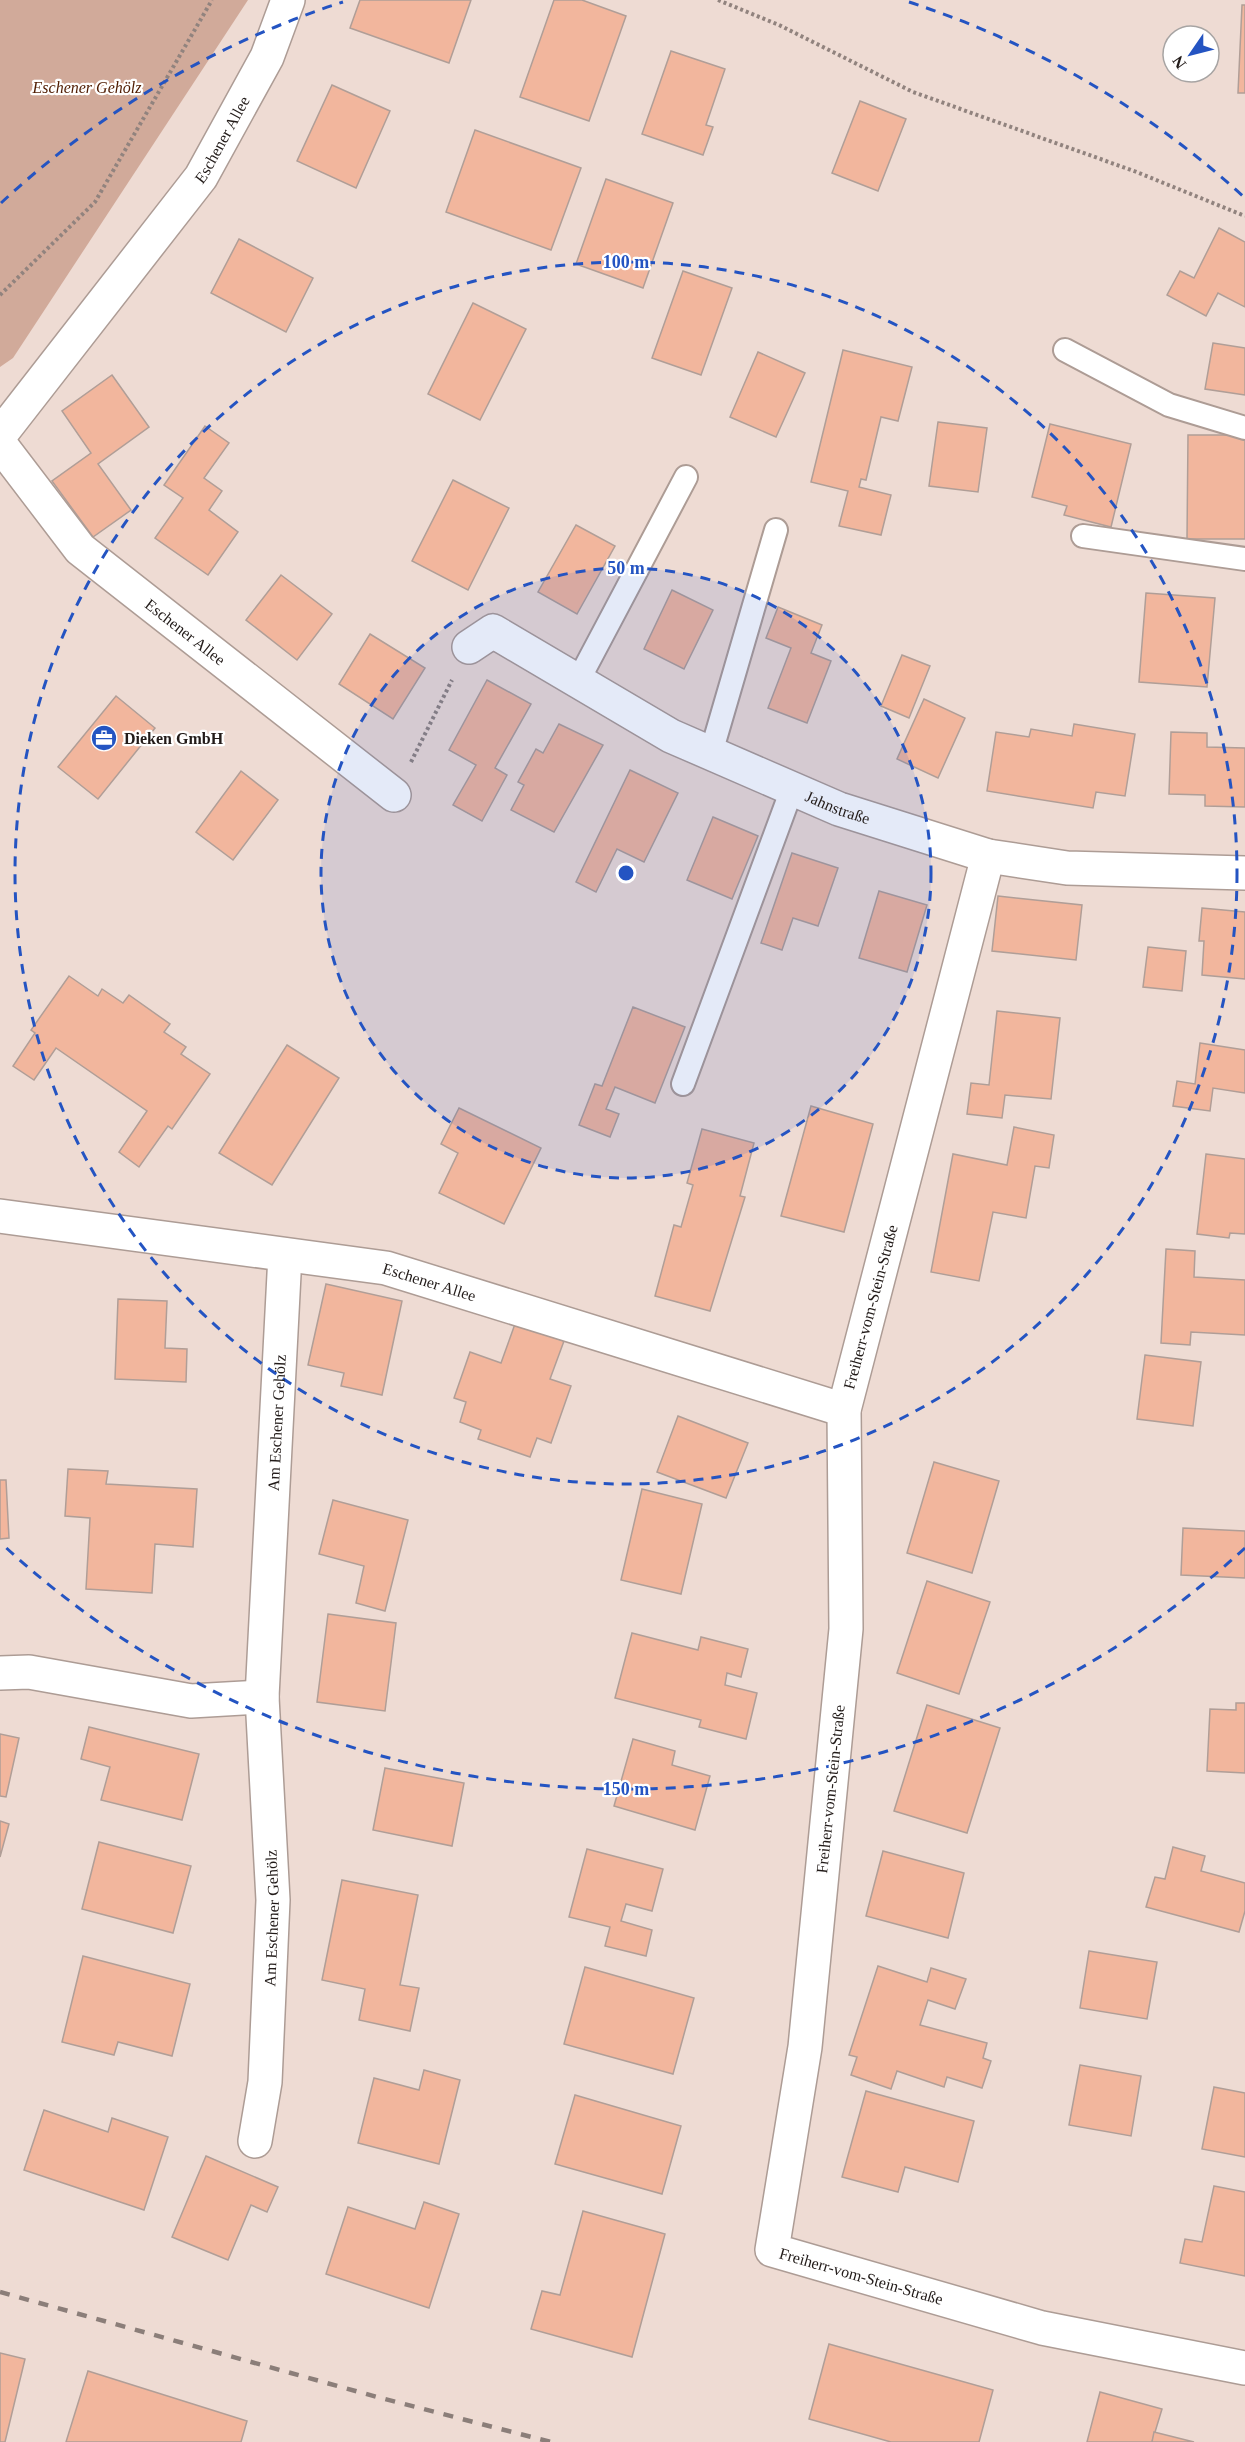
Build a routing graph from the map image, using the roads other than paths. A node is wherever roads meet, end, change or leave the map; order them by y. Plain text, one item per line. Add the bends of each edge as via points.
1 (288, 0) edge
2 (1065, 350) dead end
3 (1245, 428) edge
4 (0, 435) edge
5 (0, 444) edge
6 (686, 477) dead end
7 (776, 530) dead end
8 (1083, 536) dead end
9 (1245, 559) edge
10 (469, 647) road end
11 (578, 681) junction
12 (711, 753) junction
13 (792, 789) junction
14 (394, 795) road end
15 (988, 856) junction
16 (1245, 873) edge
17 (683, 1084) dead end
18 (0, 1216) edge
19 (285, 1255) junction
20 (844, 1410) junction
21 (0, 1673) edge
22 (262, 1697) junction
23 (255, 2141) dead end
24 (1245, 2368) edge

1 - 4 street, Eschener Allee via 267,57 201,177
2 - 3 lane via 1169,405
5 - 14 street, Eschener Allee via 80,549
6 - 11 lane
7 - 12 lane
8 - 9 lane
10 - 11 street, Jahnstraße via 493,631
11 - 12 street, Jahnstraße via 671,736
12 - 13 street, Jahnstraße
13 - 15 street, Jahnstraße
13 - 17 lane
15 - 16 street, Jahnstraße via 1067,868
15 - 20 street, Freiherr-vom-Stein-Straße
18 - 19 street, Eschener Allee
19 - 20 street, Eschener Allee via 386,1268
19 - 22 street, Am Eschener Gehölz
20 - 24 street, Freiherr-vom-Stein-Straße via 846,1629 804,2047 772,2250 1042,2328
21 - 22 street via 29,1672 191,1701
22 - 23 street, Am Eschener Gehölz via 273,1900 265,2082

